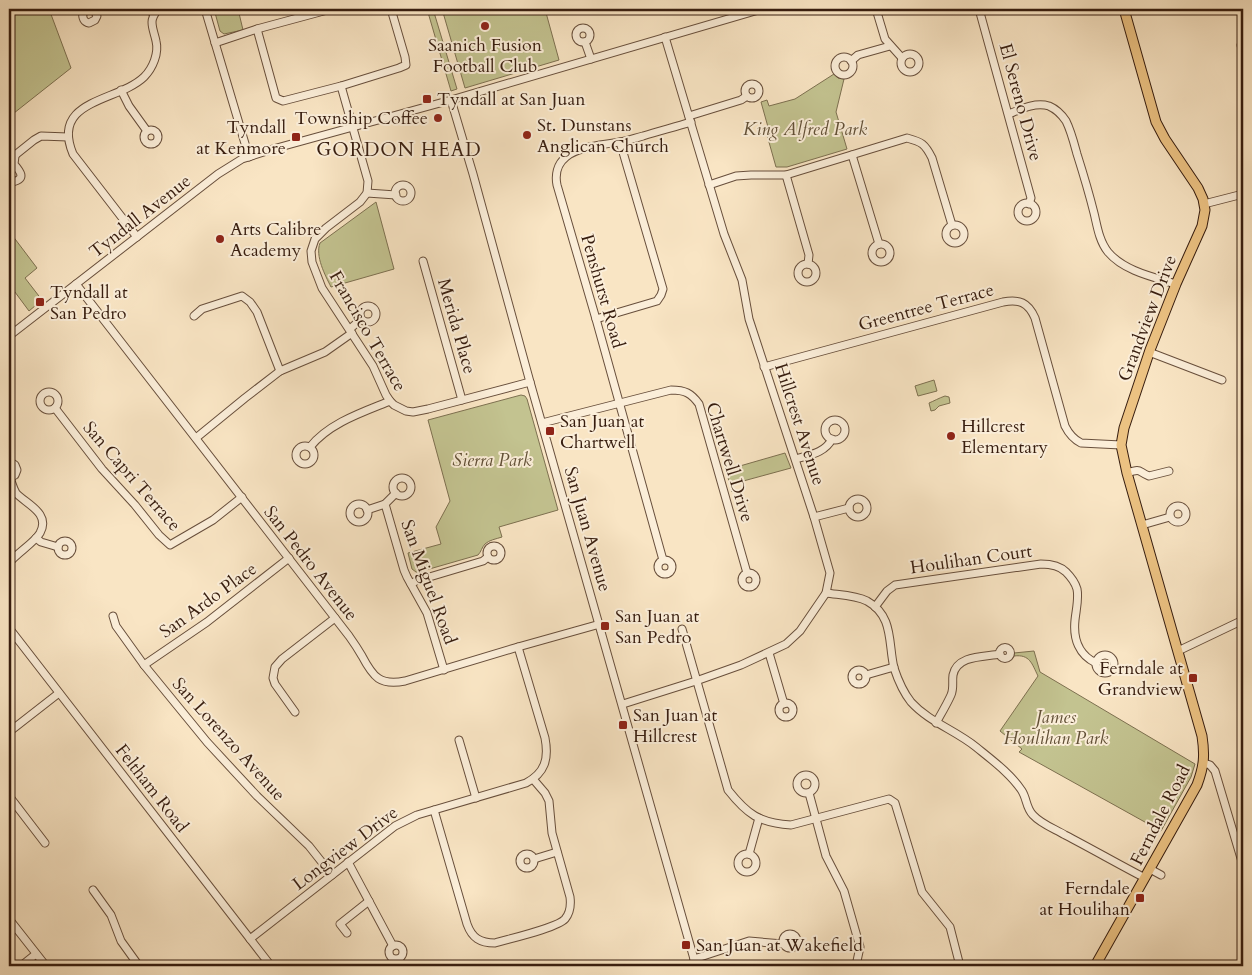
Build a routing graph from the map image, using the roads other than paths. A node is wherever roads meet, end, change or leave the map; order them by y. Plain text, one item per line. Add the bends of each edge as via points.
1 (89, 9) edge
2 (148, 9) edge
3 (205, 9) edge
4 (331, 9) edge
5 (391, 9) edge
6 (762, 9) edge
7 (876, 9) edge
8 (980, 9) edge
9 (1124, 9) edge
10 (156, 11) edge
11 (257, 29) junction
12 (665, 37) junction
13 (585, 42) dead end
14 (215, 43) junction
15 (1241, 45) dead end
16 (890, 46) junction
17 (1243, 54) edge
18 (902, 58) dead end
19 (591, 59) junction
20 (851, 61) dead end
21 (341, 86) junction
22 (121, 90) junction
23 (747, 96) dead end
24 (451, 100) junction
25 (1009, 114) junction
26 (690, 119) junction
27 (353, 127) junction
28 (147, 131) dead end
29 (68, 136) junction
30 (620, 142) junction
31 (852, 155) junction
32 (249, 157) junction
33 (12, 158) edge
34 (786, 175) junction
35 (9, 179) edge
36 (710, 184) junction
37 (367, 193) junction
38 (1243, 194) edge
39 (396, 195) dead end
40 (1029, 204) dead end
41 (1204, 204) junction
42 (952, 226) dead end
43 (137, 237) junction
44 (878, 244) dead end
45 (423, 261) dead end
46 (808, 264) dead end
47 (76, 284) junction
48 (1176, 284) junction
49 (661, 295) junction
50 (668, 302) dead end
51 (194, 316) dead end
52 (596, 318) junction
53 (362, 319) dead end
54 (351, 331) junction
55 (9, 336) edge
56 (1149, 352) junction
57 (764, 367) junction
58 (280, 371) junction
59 (1222, 380) dead end
60 (530, 382) junction
61 (462, 400) junction
62 (390, 401) junction
63 (619, 403) junction
64 (55, 408) dead end
65 (542, 424) junction
66 (196, 438) junction
67 (832, 439) dead end
68 (1243, 445) edge
69 (1121, 446) junction
70 (310, 447) dead end
71 (796, 459) junction
72 (1243, 460) edge
73 (9, 461) edge
74 (1169, 471) dead end
75 (1127, 473) junction
76 (10, 478) edge
77 (396, 493) dead end
78 (242, 497) junction
79 (385, 504) junction
80 (849, 508) dead end
81 (368, 510) dead end
82 (814, 517) junction
83 (1170, 517) dead end
84 (1142, 525) junction
85 (36, 538) junction
86 (58, 548) dead end
87 (488, 557) dead end
88 (289, 558) junction
89 (663, 560) dead end
90 (9, 563) edge
91 (747, 572) dead end
92 (411, 584) junction
93 (826, 593) junction
94 (875, 607) junction
95 (113, 616) dead end
96 (335, 618) junction
97 (1243, 620) edge
98 (600, 624) junction
99 (9, 628) edge
100 (682, 629) dead end
101 (518, 647) junction
102 (1178, 651) junction
103 (769, 653) junction
104 (1000, 654) dead end
105 (1096, 663) dead end
106 (144, 665) junction
107 (894, 667) junction
108 (444, 670) junction
109 (866, 675) dead end
110 (696, 681) junction
111 (59, 694) junction
112 (622, 704) junction
113 (784, 704) dead end
114 (295, 712) dead end
115 (936, 722) junction
116 (9, 732) edge
117 (459, 740) dead end
118 (1204, 763) junction
119 (533, 779) junction
120 (809, 793) dead end
121 (9, 796) edge
122 (476, 798) junction
123 (434, 810) junction
124 (759, 818) junction
125 (816, 819) junction
126 (45, 843) dead end
127 (557, 852) junction
128 (749, 854) dead end
129 (534, 859) dead end
130 (348, 862) junction
131 (1243, 865) edge
132 (1150, 869) junction
133 (332, 875) junction
134 (1161, 875) dead end
135 (1145, 878) junction
136 (93, 890) dead end
137 (369, 901) junction
138 (9, 919) edge
139 (347, 933) dead end
140 (250, 940) junction
141 (783, 944) dead end
142 (393, 946) dead end
143 (36, 954) junction
144 (857, 961) dead end
145 (695, 963) edge
146 (21, 966) edge
147 (46, 966) edge
148 (140, 966) edge
149 (271, 966) edge
150 (960, 966) edge
151 (1095, 966) edge

1 - 1 street via 82,18 89,23 94,22 99,12
2 - 10 street
3 - 14 street
4 - 11 street
5 - 21 street via 406,65
6 - 12 street, Tyndall Avenue
7 - 16 street
8 - 25 street, El Sereno Drive
9 - 41 main road via 1156,122 1198,188
10 - 22 street via 152,22 157,48 153,64 143,78
11 - 14 street
11 - 21 street via 276,98 283,101
12 - 19 street, Tyndall Avenue
12 - 26 street, Hillcrest Avenue
13 - 19 street
14 - 32 street
15 - 17 street
16 - 18 street
16 - 20 street via 858,55
19 - 24 street, Tyndall Avenue
21 - 27 street
22 - 28 street
22 - 29 street via 78,112 71,121
23 - 26 street, Penshurst Road
24 - 27 street, Tyndall Avenue
24 - 60 street, San Juan Avenue
25 - 40 street, El Sereno Drive via 1031,198
25 - 48 street via 1028,106 1041,105 1060,113 1069,127 1104,247 1129,267
26 - 30 street, Penshurst Road
26 - 36 street, Hillcrest Avenue
27 - 32 street, Tyndall Avenue
27 - 37 street via 368,181
29 - 33 street via 41,136
29 - 43 street via 73,154
30 - 49 street via 663,289
30 - 52 street, Penshurst Road via 604,143 570,154 561,162 557,174 557,186
31 - 34 street
31 - 42 street via 907,138 919,141 932,158
31 - 44 street
32 - 43 street, Tyndall Avenue via 218,174
33 - 35 street via 21,175 15,182
34 - 36 street via 736,176
34 - 46 street via 809,255
36 - 57 street, Hillcrest Avenue via 724,234 742,280 746,308
37 - 39 street
37 - 54 street, Francisco Terrace via 315,239 311,251 322,288
38 - 41 street
41 - 48 main road, Grandview Drive via 1202,226
43 - 47 street, Tyndall Avenue
45 - 61 street, Merida Place
47 - 55 street, Tyndall Avenue
47 - 66 street, San Pedro Avenue
48 - 56 main road, Grandview Drive
49 - 50 street
49 - 52 street via 657,301
51 - 58 street via 202,309 242,296 257,312
52 - 63 street, Penshurst Road
53 - 54 street
54 - 58 street via 325,352
54 - 62 street, Francisco Terrace
56 - 59 street
56 - 69 main road, Grandview Drive
57 - 69 street, Greentree Terrace via 1016,300 1032,312 1071,436 1081,443
57 - 71 street, Hillcrest Avenue
58 - 66 street
60 - 61 street, Francisco Terrace
60 - 65 street, San Juan Avenue
61 - 62 street, Francisco Terrace via 413,412
62 - 70 street via 343,421
63 - 65 street, Chartwell Drive
63 - 89 street, Penshurst Road
63 - 91 street, Chartwell Drive via 671,390 693,396 699,404
64 - 78 street, San Capri Terrace via 102,469 170,544 213,520
65 - 98 street, San Juan Avenue
66 - 78 street, San Pedro Avenue
67 - 71 street via 824,449
68 - 72 street
69 - 75 main road, Grandview Drive
71 - 82 street, Hillcrest Avenue
73 - 76 street via 17,470
74 - 75 street via 1149,476 1138,470
75 - 84 main road, Grandview Drive
76 - 85 street via 14,490 40,513 43,526
77 - 79 street
78 - 88 street, San Pedro Avenue
79 - 81 street
79 - 92 street, San Miguel Road
80 - 82 street
82 - 93 street, Hillcrest Avenue via 830,573
83 - 84 street
84 - 102 main road, Grandview Drive
85 - 86 street
85 - 90 street
87 - 92 street
88 - 96 street, San Pedro Avenue
88 - 106 street, San Ardo Place via 207,622
92 - 108 street, San Miguel Road via 428,613
93 - 94 street via 865,600
93 - 103 street, Hillcrest Avenue via 800,631
94 - 105 street, Houlihan Court via 895,585 1041,564 1056,566 1074,582 1078,599 1074,623 1076,641 1083,654
94 - 107 street via 884,617 889,631
95 - 106 street, San Lorenzo Avenue via 116,626
96 - 108 street, San Pedro Avenue via 369,669 381,681 398,683
96 - 114 street via 275,667 275,684
97 - 102 street
98 - 101 street, San Pedro Avenue
98 - 112 street, San Juan Avenue
99 - 111 street, Feltham Road
100 - 110 street
101 - 108 street, San Pedro Avenue
101 - 119 street via 547,750 544,765
102 - 118 main road, Ferndale Road via 1202,736
103 - 110 street, Hillcrest Avenue
103 - 113 street
104 - 115 street via 965,660 957,666 951,694
106 - 133 street, San Lorenzo Avenue via 207,742 309,846
107 - 109 street
107 - 115 street via 910,700
110 - 112 street, Hillcrest Avenue
110 - 124 street via 728,790 748,813
111 - 116 street
111 - 140 street, Feltham Road
112 - 145 street, San Juan Avenue
115 - 135 street via 974,745 1008,774 1024,793 1033,816
117 - 122 street
118 - 131 street via 1215,771
118 - 132 main road, Ferndale Road via 1197,785
119 - 122 street, Longview Drive
119 - 127 street via 548,800
120 - 125 street
121 - 126 street
122 - 123 street, Longview Drive
123 - 127 street via 467,924 473,936 480,941 495,943 556,926 566,918 570,897
123 - 130 street, Longview Drive via 399,824
124 - 125 street via 791,825
124 - 128 street
125 - 144 street via 826,856 844,891 860,947
125 - 150 street via 889,799 895,803 922,892 950,927
127 - 129 street
130 - 133 street, Longview Drive
130 - 137 street
132 - 134 street
132 - 135 main road, Ferndale Road
133 - 140 street, Longview Drive
135 - 151 main road, Ferndale Road
136 - 148 street via 107,909 121,941
137 - 139 street via 340,924
137 - 142 street
138 - 143 street
140 - 149 street, Feltham Road
141 - 145 street via 749,941
143 - 146 street
143 - 147 street

